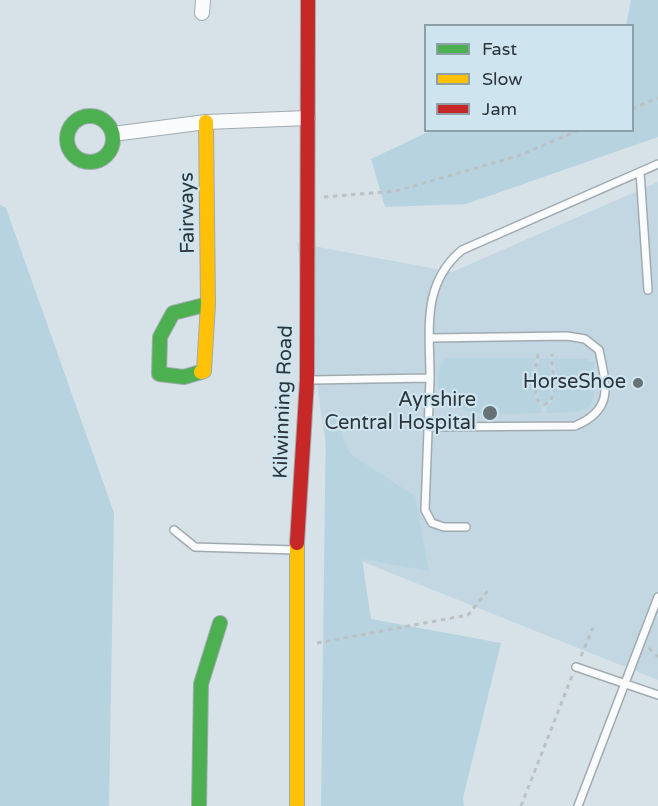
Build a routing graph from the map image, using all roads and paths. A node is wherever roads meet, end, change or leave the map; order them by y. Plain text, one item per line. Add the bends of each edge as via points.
1 (308, 0) edge
2 (658, 98) edge
3 (634, 109) edge
4 (308, 118) junction
5 (206, 122) junction
6 (574, 132) edge
7 (113, 134) dead end
8 (658, 164) edge
9 (640, 172) junction
10 (307, 199) junction
11 (648, 290) dead end
12 (208, 304) junction
13 (430, 338) junction
14 (538, 354) dead end
15 (552, 354) dead end
16 (430, 378) junction
17 (307, 380) junction
18 (429, 427) junction
19 (466, 527) dead end
20 (174, 530) dead end
21 (297, 549) junction
22 (489, 589) dead end
23 (658, 597) edge
24 (220, 623) dead end
25 (593, 628) dead end
26 (317, 643) dead end
27 (576, 667) junction
28 (625, 682) junction
29 (658, 695) edge
30 (199, 806) edge
31 (297, 806) edge
32 (521, 806) edge
33 (578, 806) edge

1 - 4 main road, Kilwinning Road
2 - 3 path
4 - 5 street
4 - 10 main road, Kilwinning Road
5 - 7 street
5 - 12 main road, Fairways
6 - 10 path via 518,156 396,191
8 - 9 lane
9 - 11 lane
9 - 13 lane via 462,250 445,264 435,285
10 - 17 main road, Kilwinning Road
12 - 12 main road, Fairways via 204,371 184,377 159,374 159,337 173,313
13 - 16 lane
13 - 18 lane via 585,339 599,350 606,385 603,405 590,420 575,426
14 - 15 path via 534,380 537,400 544,405 551,401 556,378
16 - 17 lane
16 - 18 lane
17 - 21 main road, Kilwinning Road
18 - 19 lane via 425,510 432,523
20 - 21 lane via 195,547
21 - 31 main road, Kilwinning Road
22 - 26 path via 468,615
23 - 28 lane
24 - 30 main road via 201,684
25 - 27 path
27 - 28 lane
27 - 32 path
28 - 29 lane
28 - 33 lane

